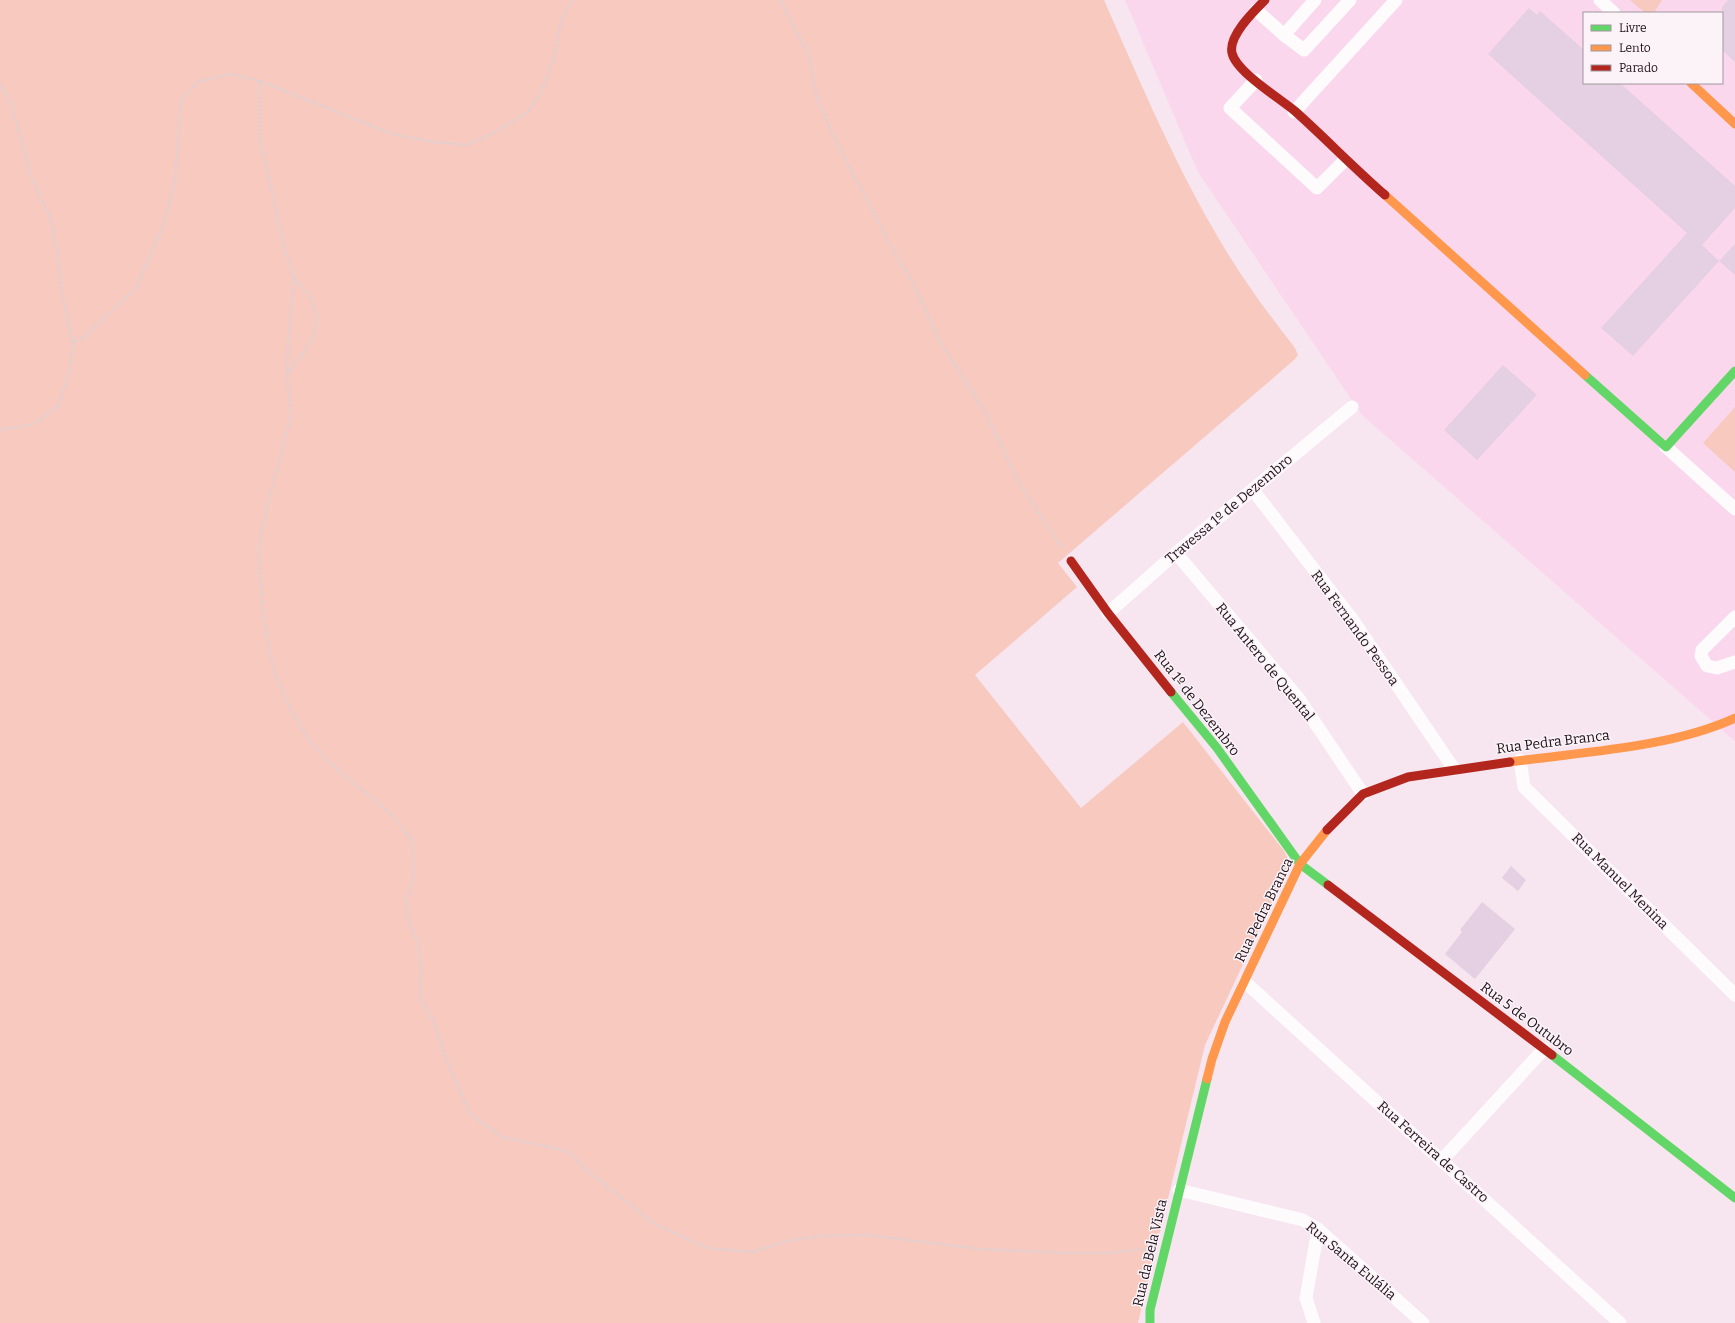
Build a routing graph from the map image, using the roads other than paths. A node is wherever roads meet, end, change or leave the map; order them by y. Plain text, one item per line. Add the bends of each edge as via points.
1 (1265, 0) edge
2 (1315, 0) edge
3 (1350, 0) edge
4 (1396, 0) edge
5 (1600, 0) edge
6 (1256, 10) junction
7 (1613, 12) edge
8 (1284, 34) junction
9 (1256, 80) junction
10 (1692, 84) edge
11 (1294, 112) junction
12 (1735, 124) edge
13 (1346, 160) junction
14 (1735, 371) edge
15 (1352, 407) dead end
16 (1666, 447) junction
17 (1253, 490) junction
18 (1735, 509) edge
19 (1176, 553) junction
20 (1071, 561) road end
21 (1108, 613) junction
22 (1735, 617) edge
23 (1735, 662) edge
24 (1735, 718) edge
25 (1520, 760) junction
26 (1454, 769) junction
27 (1363, 794) junction
28 (1300, 864) junction
29 (1245, 982) junction
30 (1735, 994) edge
31 (1544, 1049) junction
32 (1442, 1160) junction
33 (1180, 1190) junction
34 (1735, 1198) edge
35 (1318, 1229) junction
36 (1150, 1323) edge
37 (1314, 1323) edge
38 (1423, 1323) edge
39 (1620, 1323) edge

1 - 6 street
2 - 8 street
3 - 8 street via 1304,50
4 - 11 street
5 - 7 street
6 - 8 street
6 - 9 street via 1244,23 1233,42 1232,53 1239,65
9 - 11 street
9 - 13 street via 1230,108 1317,188
10 - 12 street
11 - 13 street
13 - 16 street
14 - 16 street
15 - 17 street, Travessa 1º de Dezembro
16 - 18 street
17 - 19 street, Travessa 1º de Dezembro
17 - 26 street, Rua Fernando Pessoa via 1352,619
19 - 21 street, Travessa 1º de Dezembro
19 - 27 street, Rua Antero de Quental via 1299,699
20 - 21 street, Rua 1º de Dezembro
21 - 28 street, Rua 1º de Dezembro via 1217,748
22 - 23 street via 1702,650 1701,656 1707,666 1717,668
24 - 25 street, Rua Pedra Branca via 1713,728 1639,745
25 - 26 street, Rua Pedra Branca
25 - 30 street, Rua Manuel Menina via 1524,787
26 - 27 street, Rua Pedra Branca via 1408,777
27 - 28 street, Rua Pedra Branca via 1334,822
28 - 29 street, Rua Pedra Branca
28 - 31 street, Rua 5 de Outubro
29 - 32 street, Rua Ferreira de Castro
29 - 33 street, Rua Pedra Branca via 1225,1022 1212,1059
31 - 32 street
31 - 34 street, Rua 5 de Outubro
32 - 39 street, Rua Ferreira de Castro
33 - 35 street, Rua Santa Eulália via 1303,1220
33 - 36 street, Rua da Bela Vista via 1150,1310
35 - 37 street via 1306,1298
35 - 38 street, Rua Santa Eulália

